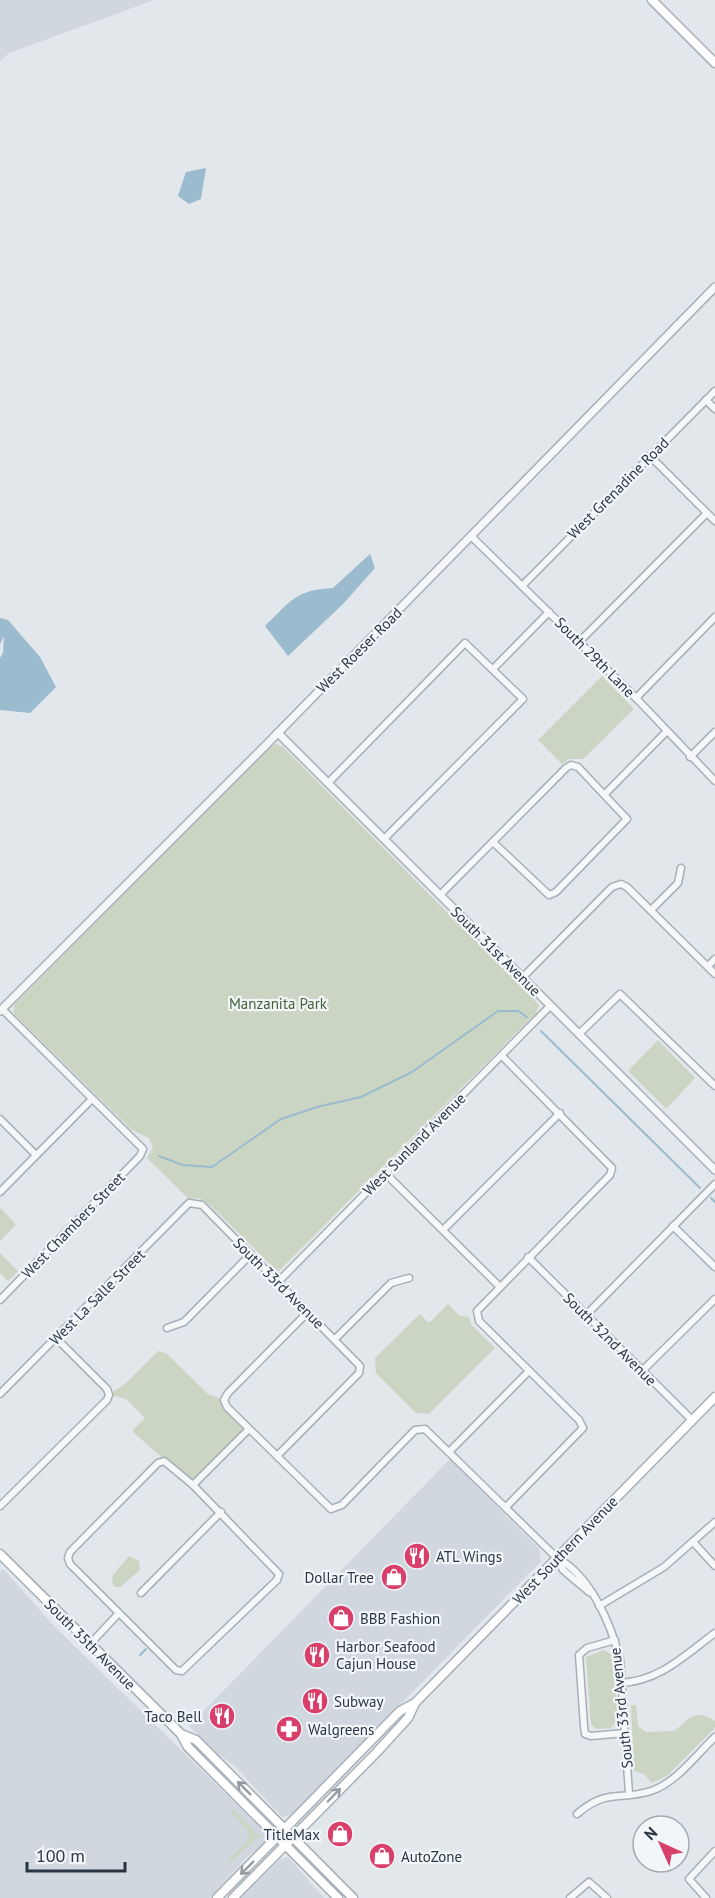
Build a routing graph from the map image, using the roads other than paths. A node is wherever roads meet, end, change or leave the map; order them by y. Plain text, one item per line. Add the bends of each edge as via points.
1 (652, 0) edge
2 (715, 63) edge
3 (714, 290) edge
4 (715, 391) edge
5 (706, 400) junction
6 (715, 409) edge
7 (650, 456) junction
8 (707, 513) junction
9 (715, 522) edge
10 (471, 536) junction
11 (522, 586) junction
12 (549, 612) junction
13 (715, 617) edge
14 (579, 642) junction
15 (493, 669) junction
16 (636, 698) junction
17 (668, 731) junction
18 (715, 732) edge
19 (278, 733) junction
20 (690, 757) junction
21 (715, 781) edge
22 (328, 783) junction
23 (605, 794) junction
24 (384, 839) junction
25 (493, 842) junction
26 (681, 868) dead end
27 (440, 895) junction
28 (651, 910) junction
29 (715, 959) edge
30 (708, 966) junction
31 (715, 974) edge
32 (523, 977) junction
33 (550, 1006) junction
34 (1, 1010) edge
35 (579, 1034) junction
36 (501, 1056) junction
37 (715, 1086) edge
38 (92, 1099) junction
39 (560, 1113) junction
40 (0, 1119) edge
41 (36, 1155) junction
42 (715, 1170) edge
43 (386, 1173) junction
44 (715, 1184) edge
45 (0, 1192) edge
46 (196, 1202) joint
47 (674, 1226) junction
48 (443, 1230) junction
49 (251, 1254) junction
50 (528, 1257) junction
51 (715, 1267) edge
52 (409, 1278) dead end
53 (278, 1282) junction
54 (499, 1286) junction
55 (715, 1299) edge
56 (0, 1300) edge
57 (308, 1312) junction
58 (586, 1315) junction
59 (166, 1328) dead end
60 (56, 1338) junction
61 (335, 1339) junction
62 (529, 1371) junction
63 (642, 1371) junction
64 (0, 1394) edge
65 (715, 1397) edge
66 (692, 1420) junction
67 (249, 1429) junction
68 (449, 1452) junction
69 (277, 1456) junction
70 (193, 1485) junction
71 (0, 1506) edge
72 (506, 1507) junction
73 (221, 1512) junction
74 (715, 1522) edge
75 (694, 1543) junction
76 (0, 1554) edge
77 (557, 1558) junction
78 (715, 1566) edge
79 (141, 1593) dead end
80 (599, 1606) junction
81 (120, 1613) junction
82 (715, 1633) edge
83 (615, 1640) junction
84 (90, 1644) junction
85 (621, 1683) junction
86 (415, 1703) junction
87 (625, 1733) junction
88 (181, 1734) junction
89 (715, 1737) edge
90 (629, 1794) junction
91 (577, 1814) dead end
92 (286, 1829) junction
93 (278, 1837) junction
94 (294, 1838) junction
95 (286, 1846) junction
96 (715, 1851) edge
97 (217, 1898) edge
98 (233, 1898) edge
99 (338, 1898) edge
100 (353, 1898) edge
101 (570, 1898) edge
102 (607, 1898) edge
103 (706, 1898) edge

1 - 2 main road
3 - 10 street, West Roeser Road
4 - 5 street, West Grenadine Road
5 - 6 street
5 - 7 street, West Grenadine Road
7 - 8 street
7 - 11 street, West Grenadine Road
8 - 9 street
8 - 14 street
10 - 11 street, South 29th Lane
10 - 19 street, West Roeser Road
11 - 12 street, South 29th Lane
12 - 14 street, South 29th Lane
12 - 15 street
13 - 16 street
14 - 16 street, South 29th Lane
15 - 22 street via 465,643
15 - 24 street via 523,699
16 - 17 street, South 29th Lane
17 - 20 street, South 29th Lane
17 - 23 street
18 - 20 street
19 - 22 street, South 31st Avenue
19 - 34 street, West Roeser Road
20 - 21 street, South 29th Lane
22 - 24 street, South 31st Avenue
23 - 25 street via 578,767 571,765
23 - 25 street via 627,819 556,892 549,895
24 - 27 street, South 31st Avenue
25 - 27 street
26 - 28 street via 678,883
27 - 32 street, South 31st Avenue
28 - 30 street
28 - 32 street via 621,884 612,887
29 - 30 street
30 - 31 street
32 - 33 street, South 31st Avenue
33 - 35 street, South 31st Avenue
33 - 36 street, West Sunland Avenue
34 - 38 street
35 - 37 street via 620,994
35 - 42 street, South 31st Avenue
36 - 39 street
36 - 43 street, West Sunland Avenue
38 - 41 street
38 - 56 street, West Chambers Street via 143,1149 140,1156
39 - 48 street
39 - 50 street via 612,1168 610,1175
40 - 41 street
41 - 45 street
43 - 48 street
43 - 53 street, West Sunland Avenue
44 - 47 street
46 - 49 street, South 33rd Avenue
46 - 60 street, West La Salle Street via 189,1203
47 - 51 street
47 - 58 street
48 - 54 street
49 - 53 street, South 33rd Avenue
49 - 59 street via 184,1322
50 - 54 street
50 - 58 street, South 32nd Avenue
52 - 61 street via 391,1283
53 - 57 street, South 33rd Avenue
54 - 62 street via 479,1306 476,1315
55 - 63 street
57 - 61 street, South 33rd Avenue
57 - 67 street via 224,1400
58 - 63 street, South 32nd Avenue
60 - 64 street, West La Salle Street
60 - 71 street via 109,1395
61 - 69 street, South 33rd Avenue via 360,1366 359,1373
62 - 68 street
62 - 72 street via 583,1428
63 - 66 street, South 32nd Avenue
65 - 66 main road, West Southern Avenue
66 - 77 main road, West Southern Avenue
67 - 69 street
67 - 70 street
68 - 69 street, South 33rd Avenue via 422,1428 415,1430 334,1509 328,1508
68 - 72 street, South 33rd Avenue
70 - 73 street
70 - 81 street via 164,1461 158,1463 68,1558
72 - 77 street, South 33rd Avenue
73 - 79 street
73 - 81 street via 279,1574 277,1580 182,1671
74 - 75 street
75 - 78 street
75 - 80 street via 664,1568
76 - 84 main road, South 35th Avenue
77 - 80 street, South 33rd Avenue via 563,1570
77 - 86 main road, West Southern Avenue
80 - 83 street, South 33rd Avenue
81 - 84 street
82 - 85 street via 655,1677
83 - 85 street, South 33rd Avenue
83 - 87 street via 581,1652 579,1658 585,1734
84 - 88 main road, South 35th Avenue
85 - 87 street, South 33rd Avenue
86 - 92 main road, West Southern Avenue via 400,1711
94 -> 86 main road, West Southern Avenue via 408,1718
87 - 90 street, South 33rd Avenue
92 -> 88 main road, South 35th Avenue via 196,1740
88 - 93 main road, South 35th Avenue via 188,1747
89 - 90 street via 667,1784
90 - 91 street via 604,1796
92 - 93 main road, West Southern Avenue
92 - 94 main road, South 35th Avenue
93 - 95 main road, South 35th Avenue
93 -> 97 main road, West Southern Avenue
94 - 95 main road, West Southern Avenue
94 - 100 main road, South 35th Avenue
95 - 98 main road, West Southern Avenue
95 - 99 main road, South 35th Avenue
96 - 103 street via 689,1879
101 - 102 street via 589,1882

